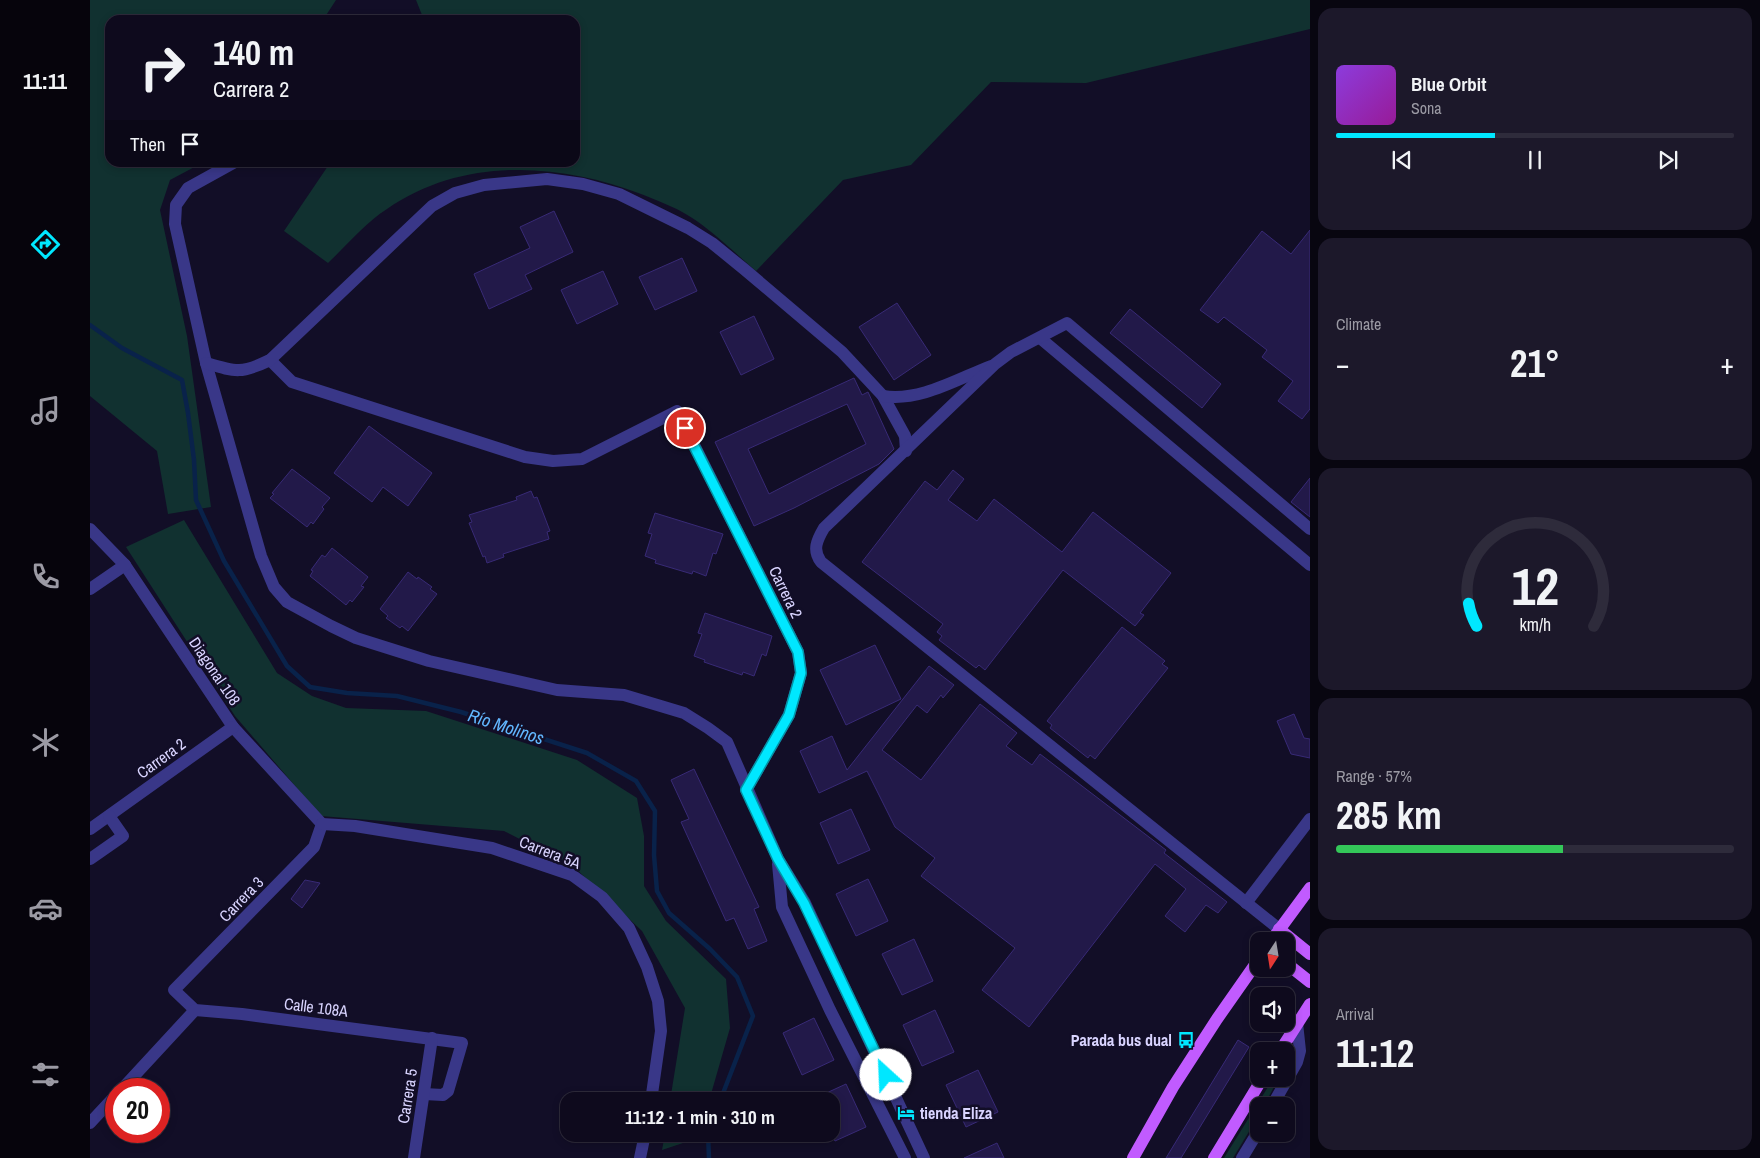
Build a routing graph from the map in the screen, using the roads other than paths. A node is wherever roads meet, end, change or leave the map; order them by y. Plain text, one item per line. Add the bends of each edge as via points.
1 (226, 167) edge
2 (1040, 338) junction
3 (270, 360) junction
4 (206, 363) junction
5 (995, 364) junction
6 (883, 396) junction
7 (906, 451) junction
8 (90, 529) edge
9 (1310, 530) edge
10 (125, 565) junction
11 (1310, 565) edge
12 (90, 589) edge
13 (233, 727) junction
14 (746, 790) junction
15 (109, 816) junction
16 (1310, 819) edge
17 (322, 824) junction
18 (90, 829) edge
19 (90, 859) edge
20 (778, 859) junction
21 (1310, 888) edge
22 (1246, 903) junction
23 (1279, 929) junction
24 (1277, 932) edge
25 (1310, 954) edge
26 (1295, 970) edge
27 (1250, 971) edge
28 (1310, 982) edge
29 (1310, 1004) edge
30 (195, 1010) junction
31 (1297, 1023) junction
32 (432, 1038) junction
33 (1285, 1042) edge
34 (132, 1078) edge
35 (1257, 1087) edge
36 (652, 1092) edge
37 (424, 1094) junction
38 (1277, 1097) edge
39 (105, 1107) edge
40 (90, 1123) edge
41 (643, 1142) edge
42 (1252, 1142) edge
43 (414, 1158) edge
44 (640, 1158) edge
45 (905, 1158) edge
46 (924, 1158) edge
47 (1133, 1158) edge
48 (1214, 1158) edge
49 (1242, 1158) edge

1 - 4 street via 188,188 176,205 175,213 176,232
2 - 5 street
2 - 9 street via 1067,323
2 - 11 street
3 - 4 street via 250,370 230,370
3 - 6 street via 432,206 456,193 484,185 546,178 619,194 712,243 842,352
3 - 14 street, Carrera 2 via 292,382 525,457 553,461 582,459 676,412 798,652 801,673 789,715
4 - 14 street via 261,556 274,587 287,602 356,638 429,661 557,690 624,695 684,713 727,742
5 - 6 street via 914,396
5 - 7 street
6 - 7 street via 905,436
7 - 22 street via 824,528 817,540 816,557
8 - 10 street, Diagonal 108
10 - 12 street
10 - 13 street, Diagonal 108
13 - 15 street, Carrera 2
13 - 17 street, Diagonal 108
14 - 20 street
15 - 18 street, Carrera 2
15 - 19 street via 122,836
16 - 22 street
17 - 30 street, Carrera 3 via 314,847 174,990
17 - 36 street, Carrera 5A via 492,848 572,874 602,898 629,928 658,1001 662,1030
20 - 45 street via 782,907
20 - 46 street via 804,903
21 - 23 main road
22 - 23 street
23 - 24 main road
23 - 25 main road
26 - 28 main road
27 - 47 main road via 1173,1088
29 - 31 main road
30 - 32 street, Calle 108A
30 - 34 street
31 - 33 main road
31 - 38 street via 1300,1051
32 - 37 street, Carrera 5
32 - 37 street, Calle 108A via 462,1043 448,1091
35 - 48 main road
37 - 43 street, Carrera 5
39 - 40 street
41 - 44 street
42 - 49 street

